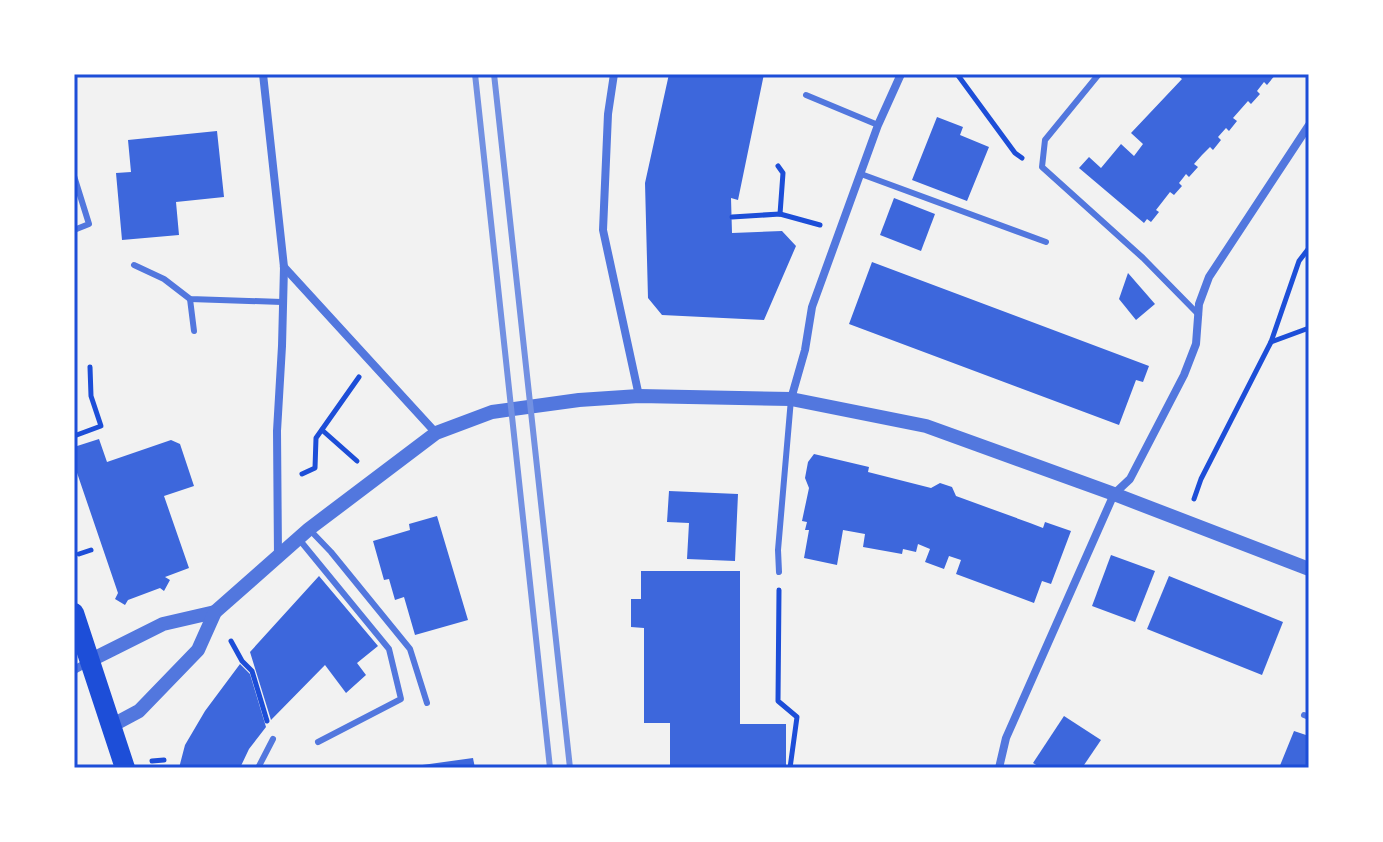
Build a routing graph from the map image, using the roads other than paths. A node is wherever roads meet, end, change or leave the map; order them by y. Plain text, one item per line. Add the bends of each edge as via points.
1 (263, 74) edge
2 (614, 74) edge
3 (901, 74) edge
4 (1099, 74) edge
5 (806, 95) dead end
6 (878, 125) junction
7 (1309, 125) edge
8 (861, 174) junction
9 (74, 176) edge
10 (74, 230) edge
11 (1046, 242) dead end
12 (134, 265) dead end
13 (284, 267) junction
14 (190, 299) junction
15 (282, 302) junction
16 (1200, 316) junction
17 (194, 331) dead end
18 (639, 396) junction
19 (791, 399) junction
20 (436, 433) junction
21 (1114, 494) junction
22 (303, 534) junction
23 (278, 557) junction
24 (1309, 569) edge
25 (779, 572) road end
26 (215, 612) junction
27 (74, 613) edge
28 (82, 665) edge
29 (427, 703) dead end
30 (111, 726) junction
31 (273, 739) road end
32 (318, 742) dead end
33 (1000, 764) edge
34 (125, 768) edge
35 (258, 768) edge
36 (1010, 768) edge

1 - 13 street
2 - 18 street via 603,230
3 - 6 street
4 - 16 lane via 1045,140 1042,167
5 - 6 lane
6 - 8 street
7 - 16 street via 1209,277
8 - 11 lane
8 - 19 street via 812,307
9 - 10 lane via 89,224
12 - 14 lane
13 - 15 street
13 - 20 street
14 - 15 lane
14 - 17 lane
15 - 23 street
16 - 21 street via 1184,375 1130,479
18 - 19 street
18 - 20 street via 492,412
19 - 21 street via 926,426
19 - 25 lane
20 - 22 street
21 - 24 street
21 - 33 street via 1006,738
22 - 23 street
22 - 29 lane via 331,552 410,649
22 - 32 lane via 389,649 401,699
23 - 26 street
26 - 28 street via 163,624
26 - 30 street via 198,650 139,711
27 - 28 main road
28 - 30 main road
30 - 34 main road
31 - 35 lane
33 - 36 lane

